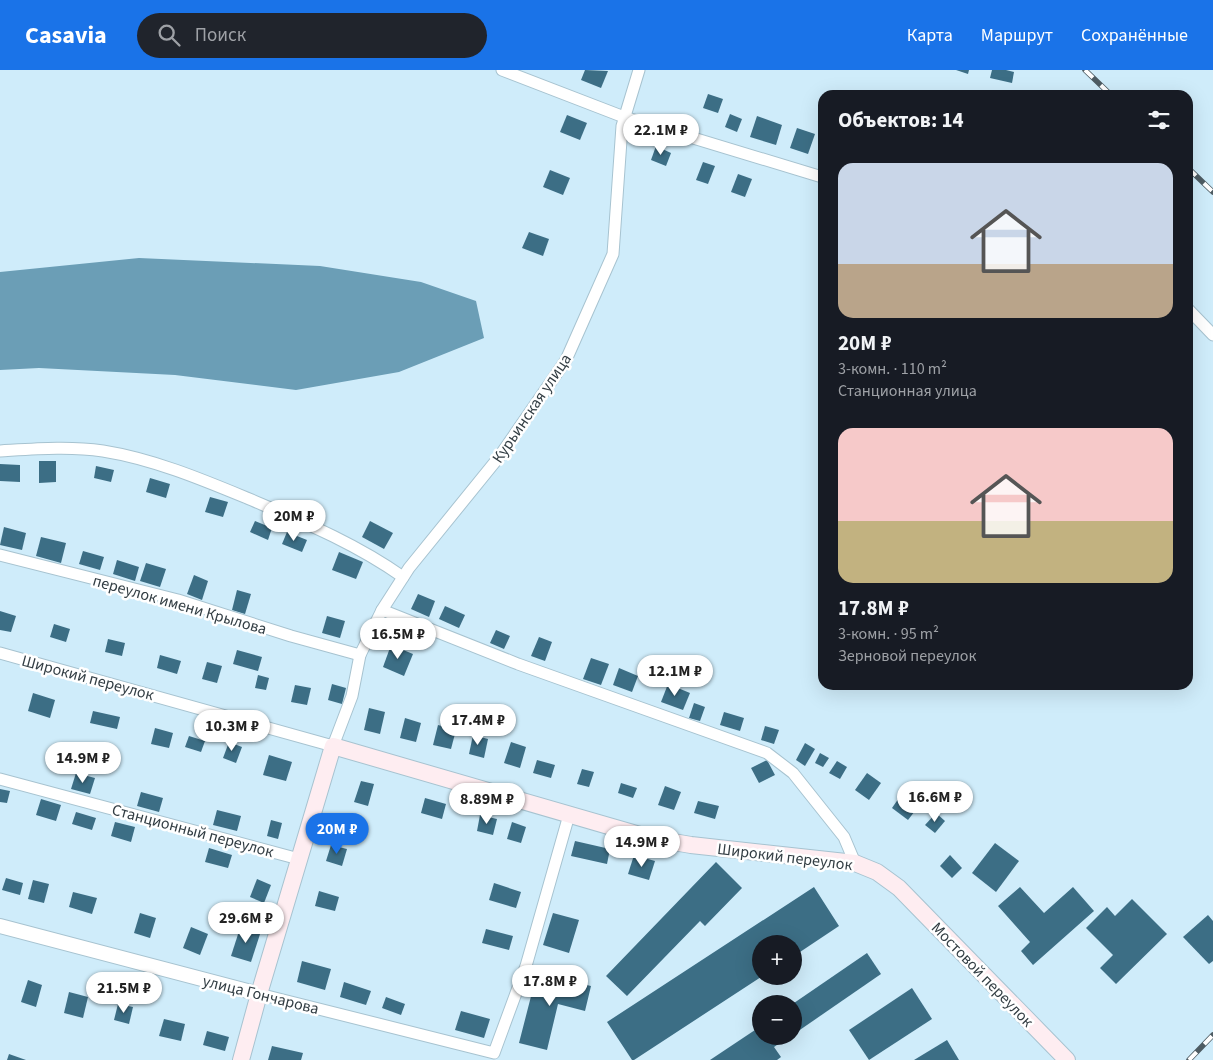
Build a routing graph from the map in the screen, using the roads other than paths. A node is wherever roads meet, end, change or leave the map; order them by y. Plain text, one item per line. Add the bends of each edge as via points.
1 (502, 70) edge
2 (639, 70) edge
3 (624, 117) junction
4 (818, 176) edge
5 (1193, 315) edge
6 (1213, 335) edge
7 (0, 451) edge
8 (0, 555) edge
9 (403, 577) junction
10 (382, 610) junction
11 (0, 653) edge
12 (360, 655) junction
13 (333, 746) junction
14 (0, 779) edge
15 (569, 815) junction
16 (299, 859) junction
17 (855, 863) junction
18 (899, 888) joint
19 (0, 926) edge
20 (259, 994) junction
21 (241, 1060) edge
22 (1067, 1060) edge

1 - 3 street
2 - 3 street, Курьинская улица
3 - 4 street
3 - 9 street, Курьинская улица via 613,254 566,360 499,457
5 - 6 street
7 - 9 street via 67,449 130,456 205,481 321,529
8 - 12 street, переулок имени Крылова via 178,600
9 - 10 street, Курьинская улица
10 - 12 street, Курьинская улица
10 - 17 street via 518,664 767,753 792,773 844,836
11 - 13 street, Широкий переулок
12 - 13 street, Курьинская улица via 352,696
13 - 15 main road, Широкий переулок
13 - 16 main road
14 - 16 street, Станционный переулок
15 - 17 main road, Широкий переулок via 650,838 691,845
15 - 20 street, улица Гончарова via 526,966 494,1053
16 - 20 main road
17 - 18 main road, Широкий переулок via 877,872
18 - 22 main road, Мостовой переулок
19 - 20 street, улица Гончарова
20 - 21 main road

